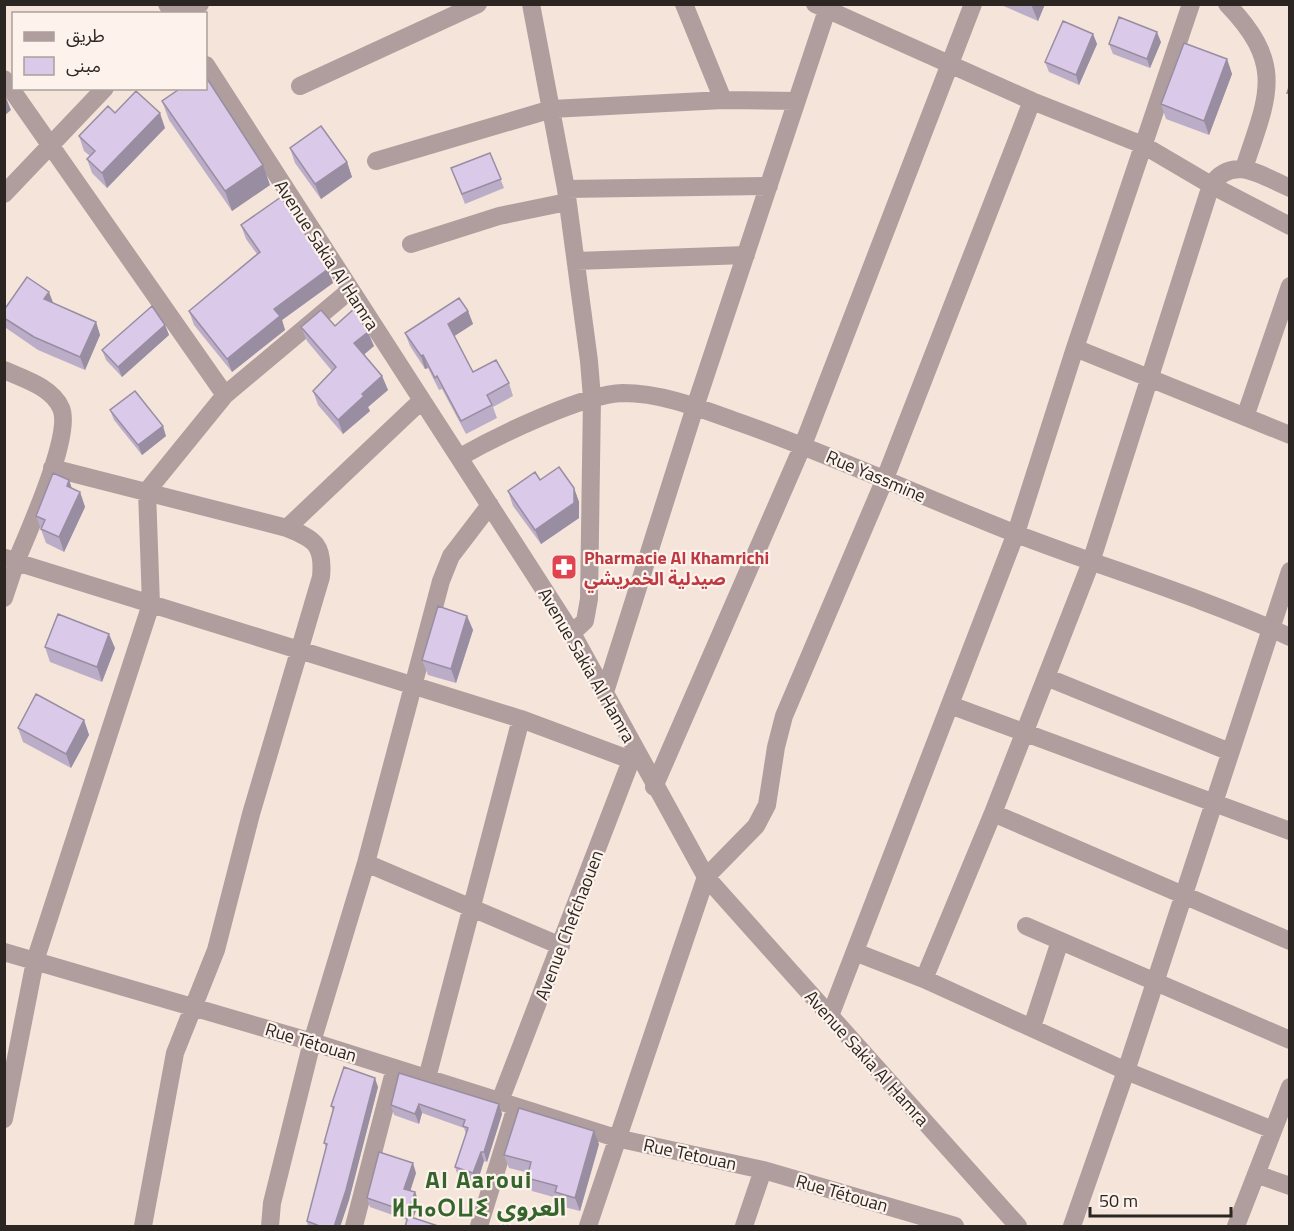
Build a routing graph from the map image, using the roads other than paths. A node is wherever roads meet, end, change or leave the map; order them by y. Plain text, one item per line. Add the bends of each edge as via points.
1 (200, 4) edge
2 (478, 4) edge
3 (531, 4) edge
4 (684, 4) edge
5 (973, 4) edge
6 (1191, 4) edge
7 (1227, 4) edge
8 (821, 7) edge
9 (185, 12) edge
10 (950, 65) junction
11 (207, 67) edge
12 (4, 79) edge
13 (300, 86) dead end
14 (103, 90) edge
15 (723, 100) junction
16 (797, 100) junction
17 (1032, 100) junction
18 (552, 109) junction
19 (50, 145) junction
20 (1143, 145) junction
21 (376, 161) dead end
22 (1244, 168) junction
23 (1211, 185) junction
24 (769, 186) junction
25 (1290, 188) edge
26 (4, 194) edge
27 (566, 196) junction
28 (1290, 226) edge
29 (411, 244) dead end
30 (746, 255) junction
31 (576, 261) junction
32 (1290, 286) edge
33 (349, 291) junction
34 (1075, 348) junction
35 (4, 370) edge
36 (1150, 377) junction
37 (225, 395) junction
38 (592, 398) junction
39 (422, 400) junction
40 (695, 407) junction
41 (1245, 417) junction
42 (1290, 435) edge
43 (803, 445) junction
44 (460, 457) junction
45 (52, 468) junction
46 (884, 481) junction
47 (147, 491) junction
48 (490, 505) junction
49 (287, 528) junction
50 (1016, 533) junction
51 (10, 560) edge
52 (1091, 562) junction
53 (1290, 571) edge
54 (4, 598) edge
55 (151, 604) junction
56 (1271, 628) junction
57 (572, 633) junction
58 (1290, 637) edge
59 (298, 651) junction
60 (1046, 676) junction
61 (414, 687) junction
62 (605, 692) junction
63 (950, 705) junction
64 (521, 718) junction
65 (1024, 733) junction
66 (1230, 752) junction
67 (633, 754) junction
68 (654, 787) junction
69 (1213, 804) junction
70 (993, 813) junction
71 (1290, 831) edge
72 (366, 863) junction
73 (706, 877) junction
74 (1183, 894) junction
75 (471, 908) junction
76 (1026, 926) dead end
77 (1060, 941) junction
78 (1290, 941) edge
79 (561, 946) junction
80 (4, 952) edge
81 (855, 952) junction
82 (34, 961) junction
83 (924, 979) junction
84 (1153, 982) junction
85 (194, 1008) junction
86 (830, 1016) junction
87 (1032, 1027) junction
88 (1290, 1040) edge
89 (312, 1042) junction
90 (395, 1068) junction
91 (1126, 1071) junction
92 (427, 1078) junction
93 (1290, 1087) edge
94 (508, 1104) junction
95 (4, 1119) edge
96 (1273, 1130) junction
97 (616, 1138) junction
98 (764, 1170) junction
99 (1256, 1174) junction
100 (1290, 1186) edge
101 (143, 1227) edge
102 (270, 1227) edge
103 (354, 1227) edge
104 (479, 1227) edge
105 (588, 1227) edge
106 (744, 1227) edge
107 (955, 1227) edge
108 (1018, 1227) edge
109 (1072, 1227) edge
110 (1236, 1227) edge

1 - 9 street
2 - 13 street
3 - 18 street
4 - 15 street
5 - 10 street
6 - 20 street
7 - 22 street via 1254,35 1267,69 1265,105
8 - 10 street
8 - 16 street
10 - 17 street
10 - 43 street
11 - 33 street, Avenue Sakia Al Hamra
12 - 19 street
14 - 19 street
15 - 16 street
15 - 18 street
16 - 24 street
17 - 20 street
17 - 46 street
18 - 21 street
18 - 27 street
19 - 26 street
19 - 37 street
20 - 23 street
20 - 34 street
22 - 23 street via 1225,171
22 - 25 street
23 - 28 street
23 - 36 street
24 - 27 street
24 - 30 street
27 - 29 street
27 - 31 street
30 - 31 street
30 - 40 street
31 - 38 street
32 - 41 street
33 - 37 street
33 - 39 street, Avenue Sakia Al Hamra
34 - 36 street
34 - 50 street
35 - 45 street via 49,392 61,407 66,424
36 - 41 street
36 - 52 street
37 - 47 street
38 - 40 street, Rue Yassmine via 623,393
38 - 44 street, Rue Yassmine
38 - 57 street via 589,599 585,621
39 - 44 street, Avenue Sakia Al Hamra
39 - 49 street
40 - 43 street, Rue Yassmine
40 - 62 street
41 - 42 street
43 - 46 street, Rue Yassmine
43 - 68 street
44 - 48 street, Avenue Sakia Al Hamra
45 - 47 street
45 - 51 street
46 - 50 street, Rue Yassmine
46 - 73 street via 784,716 767,805 756,826
47 - 49 street
47 - 55 street
48 - 57 street, Avenue Sakia Al Hamra
48 - 61 street via 469,529 448,565
49 - 59 street via 307,536 319,547 322,558 321,577
50 - 52 street, Rue Yassmine
50 - 63 street
51 - 54 street
51 - 55 street
52 - 56 street, Rue Yassmine
52 - 60 street
53 - 56 street
55 - 59 street
55 - 82 street
56 - 58 street, Rue Yassmine
56 - 66 street
57 - 62 street, Avenue Sakia Al Hamra
59 - 61 street
59 - 85 street via 216,950
60 - 65 street
60 - 66 street
61 - 64 street
61 - 72 street
62 - 67 street, Avenue Sakia Al Hamra
63 - 65 street
63 - 81 street
64 - 67 street
64 - 75 street
65 - 69 street
65 - 70 street
66 - 69 street
67 - 68 street, Avenue Sakia Al Hamra
67 - 79 street, Avenue Chefchaouen
68 - 73 street, Avenue Sakia Al Hamra
69 - 71 street
69 - 74 street
70 - 74 street
70 - 83 street
72 - 75 street
72 - 89 street
73 - 86 street, Avenue Sakia Al Hamra
73 - 97 street
74 - 78 street
74 - 84 street
75 - 79 street
75 - 92 street
76 - 77 street
77 - 84 street
77 - 87 street
79 - 94 street, Avenue Chefchaouen
80 - 82 street, Rue Tétouan
81 - 83 street
81 - 86 street
82 - 85 street, Rue Tétouan
82 - 95 street
83 - 87 street
84 - 88 street
84 - 91 street
85 - 89 street, Rue Tétouan
85 - 101 street via 175,1053
86 - 108 street, Avenue Sakia Al Hamra
87 - 91 street
89 - 90 street, Rue Tétouan
89 - 102 street via 272,1203
90 - 92 street, Rue Tétouan
90 - 103 street
91 - 96 street
91 - 109 street
92 - 94 street, Rue Tétouan
93 - 96 street
94 - 97 street, Rue Tétouan
94 - 104 street, Avenue Chefchaouen
96 - 99 street
97 - 98 street, Rue Tetouan
97 - 105 street
98 - 106 street
98 - 107 street, Rue Tétouan
99 - 100 street
99 - 110 street

